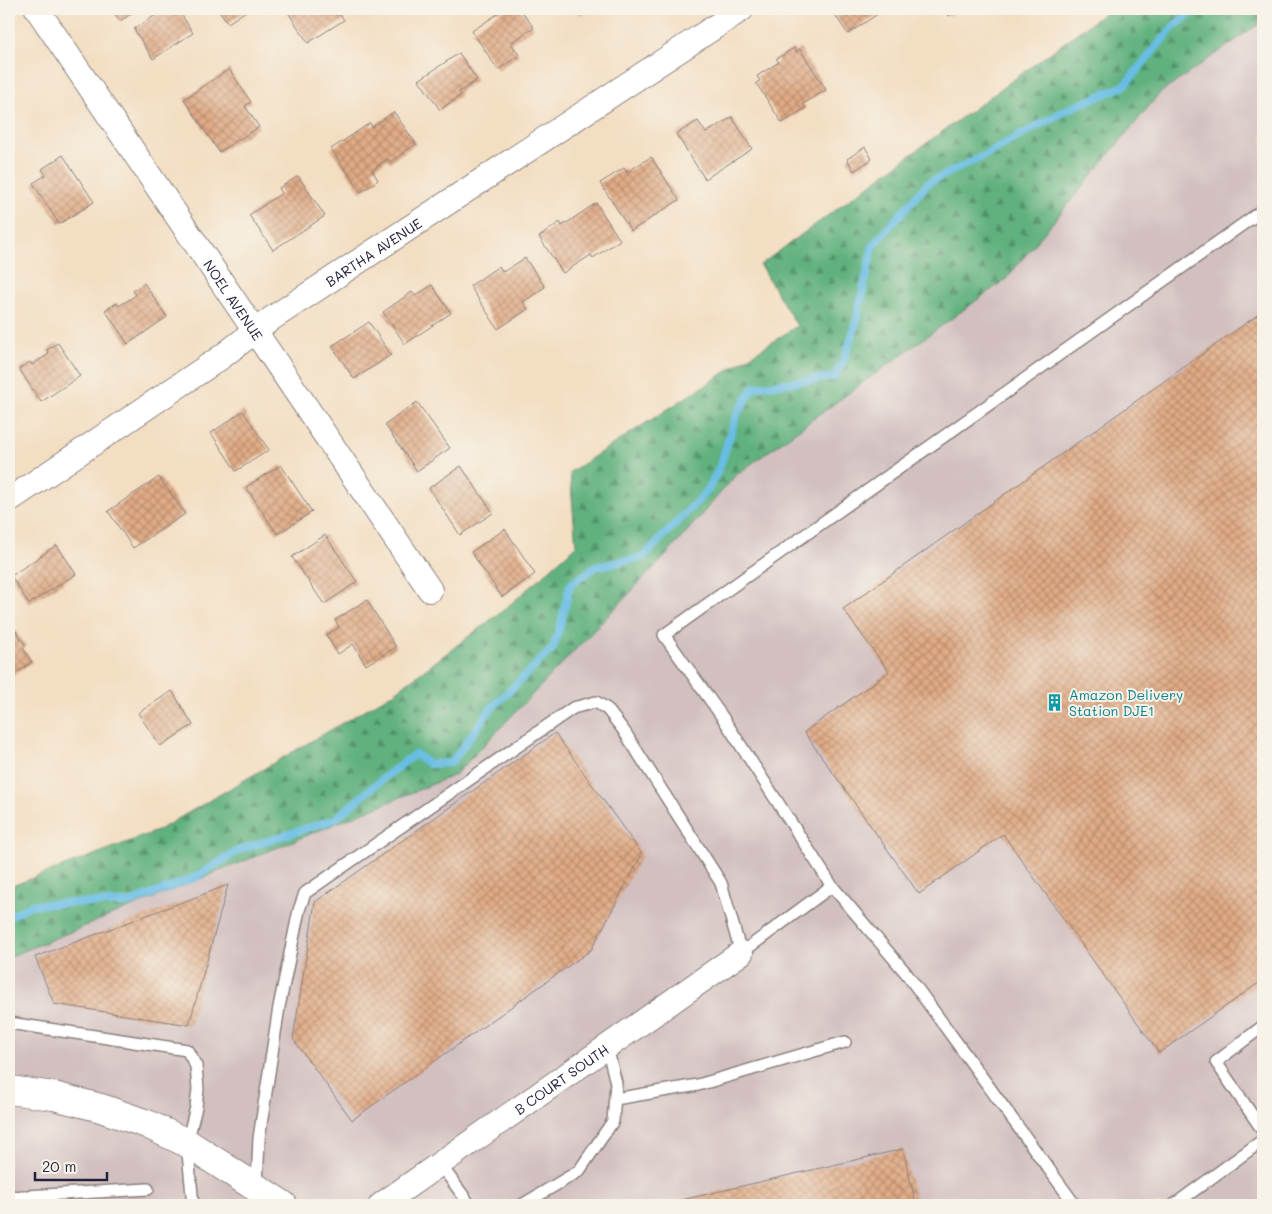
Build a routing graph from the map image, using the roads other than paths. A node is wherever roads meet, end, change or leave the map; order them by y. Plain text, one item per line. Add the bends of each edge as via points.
1 (37, 9) edge
2 (742, 9) edge
3 (1263, 210) edge
4 (254, 330) junction
5 (9, 500) edge
6 (430, 590) dead end
7 (832, 886) junction
8 (741, 953) junction
9 (9, 1023) edge
10 (1263, 1026) edge
11 (845, 1042) dead end
12 (607, 1047) junction
13 (9, 1090) edge
14 (614, 1099) junction
15 (1263, 1131) edge
16 (1263, 1140) edge
17 (187, 1143) junction
18 (440, 1164) junction
19 (257, 1188) junction
20 (148, 1189) dead end
21 (9, 1197) edge
22 (193, 1205) edge
23 (283, 1205) edge
24 (380, 1205) edge
25 (470, 1205) edge
26 (522, 1205) edge
27 (1075, 1205) edge
28 (1174, 1205) edge

1 - 4 street, NOEL AVENUE
2 - 4 street, BARTHA AVENUE
3 - 7 lane via 664,635 723,718
4 - 5 street, BARTHA AVENUE via 220,358
4 - 6 street, NOEL AVENUE
7 - 8 lane
7 - 27 lane via 906,973
8 - 12 street, B COURT SOUTH
8 - 19 lane via 721,884 624,732 608,710 596,702 573,708 306,893 299,910 279,1007 259,1138
9 - 17 lane via 187,1050 196,1066 198,1089
10 - 15 lane via 1216,1062
11 - 14 lane via 698,1085
12 - 14 lane via 616,1082
12 - 18 street, B COURT SOUTH
13 - 17 street via 54,1096 101,1108 147,1124
14 - 26 lane via 613,1121 579,1171
16 - 28 lane
17 - 19 street
17 - 22 lane
18 - 24 street, B COURT SOUTH
18 - 25 lane
19 - 23 street
20 - 21 lane

